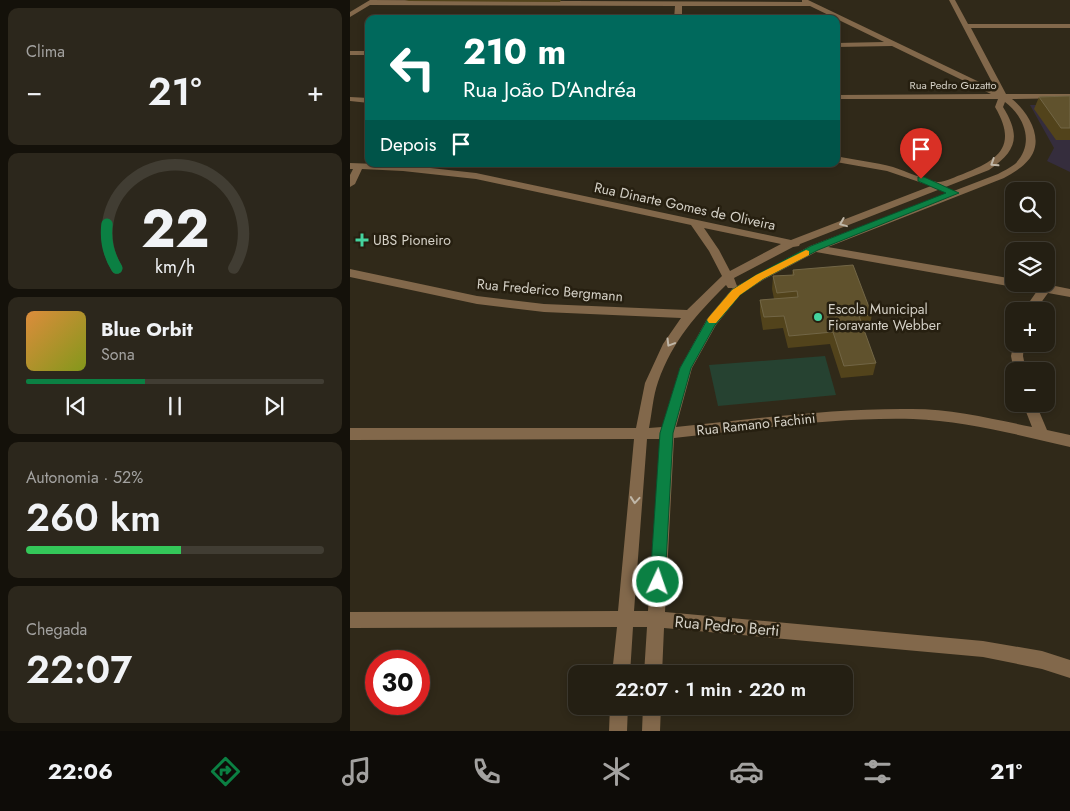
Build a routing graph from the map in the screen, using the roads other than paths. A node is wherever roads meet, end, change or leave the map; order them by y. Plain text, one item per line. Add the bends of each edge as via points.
1 (952, 0) edge
2 (373, 1) edge
3 (679, 2) edge
4 (807, 2) edge
5 (350, 15) edge
6 (678, 15) edge
7 (834, 15) edge
8 (840, 18) edge
9 (966, 26) junction
10 (1070, 26) edge
11 (894, 44) junction
12 (840, 45) edge
13 (350, 53) edge
14 (365, 53) edge
15 (1070, 96) edge
16 (840, 97) edge
17 (350, 99) edge
18 (365, 100) edge
19 (1001, 101) junction
20 (1010, 147) junction
21 (1029, 152) junction
22 (840, 160) edge
23 (355, 166) edge
24 (379, 167) edge
25 (350, 184) edge
26 (938, 185) junction
27 (954, 193) junction
28 (695, 223) junction
29 (792, 243) junction
30 (815, 248) junction
31 (350, 273) edge
32 (728, 277) junction
33 (1005, 281) edge
34 (1055, 290) edge
35 (736, 292) junction
36 (1070, 293) edge
37 (690, 314) junction
38 (1033, 412) edge
39 (666, 433) junction
40 (1041, 433) junction
41 (350, 434) edge
42 (641, 434) junction
43 (1070, 441) edge
44 (625, 618) junction
45 (655, 619) junction
46 (350, 620) edge
47 (622, 665) edge
48 (653, 665) edge
49 (1070, 669) edge
50 (619, 715) edge
51 (652, 715) edge
52 (618, 731) edge
53 (651, 731) edge

1 - 9 street
2 - 3 street
2 - 5 street
3 - 4 street
3 - 6 street
4 - 7 street
8 - 11 street
9 - 10 street
9 - 19 street
11 - 12 street
11 - 19 street
13 - 14 street
15 - 19 street, Rua Pedro Guzatto
16 - 19 street, Rua Pedro Guzatto
17 - 18 street
19 - 20 street via 1011,134
19 - 21 street via 1018,108 1024,118 1031,135
20 - 21 street
20 -> 26 street via 1001,159 986,168
21 - 27 street via 1017,167 1001,176
22 - 26 street via 888,169
23 - 25 street
24 - 28 street, Rua Dinarte Gomes de Oliveira via 476,176
26 - 27 street
26 -> 29 street
27 - 30 street
28 - 29 street, Rua Dinarte Gomes de Oliveira
28 - 32 street
29 - 30 street, Rua Dinarte Gomes de Oliveira
29 - 32 street
30 - 33 street, Rua Dinarte Gomes de Oliveira
30 - 35 street
31 - 37 street, Rua Frederico Bergmann via 477,300 544,308
32 - 35 street
32 - 37 street
34 - 36 street
35 - 39 street via 711,322 686,368
37 -> 42 street via 669,344 651,383
38 - 40 street
39 - 40 street, Rua Ramano Fachini via 828,417 913,414 978,421
39 - 42 street, Rua Ramano Fachini
39 - 45 street
40 - 43 street, Rua Ramano Fachini
41 - 42 street, Rua Ramano Fachini
42 -> 44 street
44 - 45 street, Rua Pedro Berti
44 - 46 street, Rua Pedro Berti
44 - 47 street
45 - 48 street
45 - 49 street, Rua Pedro Berti via 983,649
50 - 52 street
51 - 53 street

